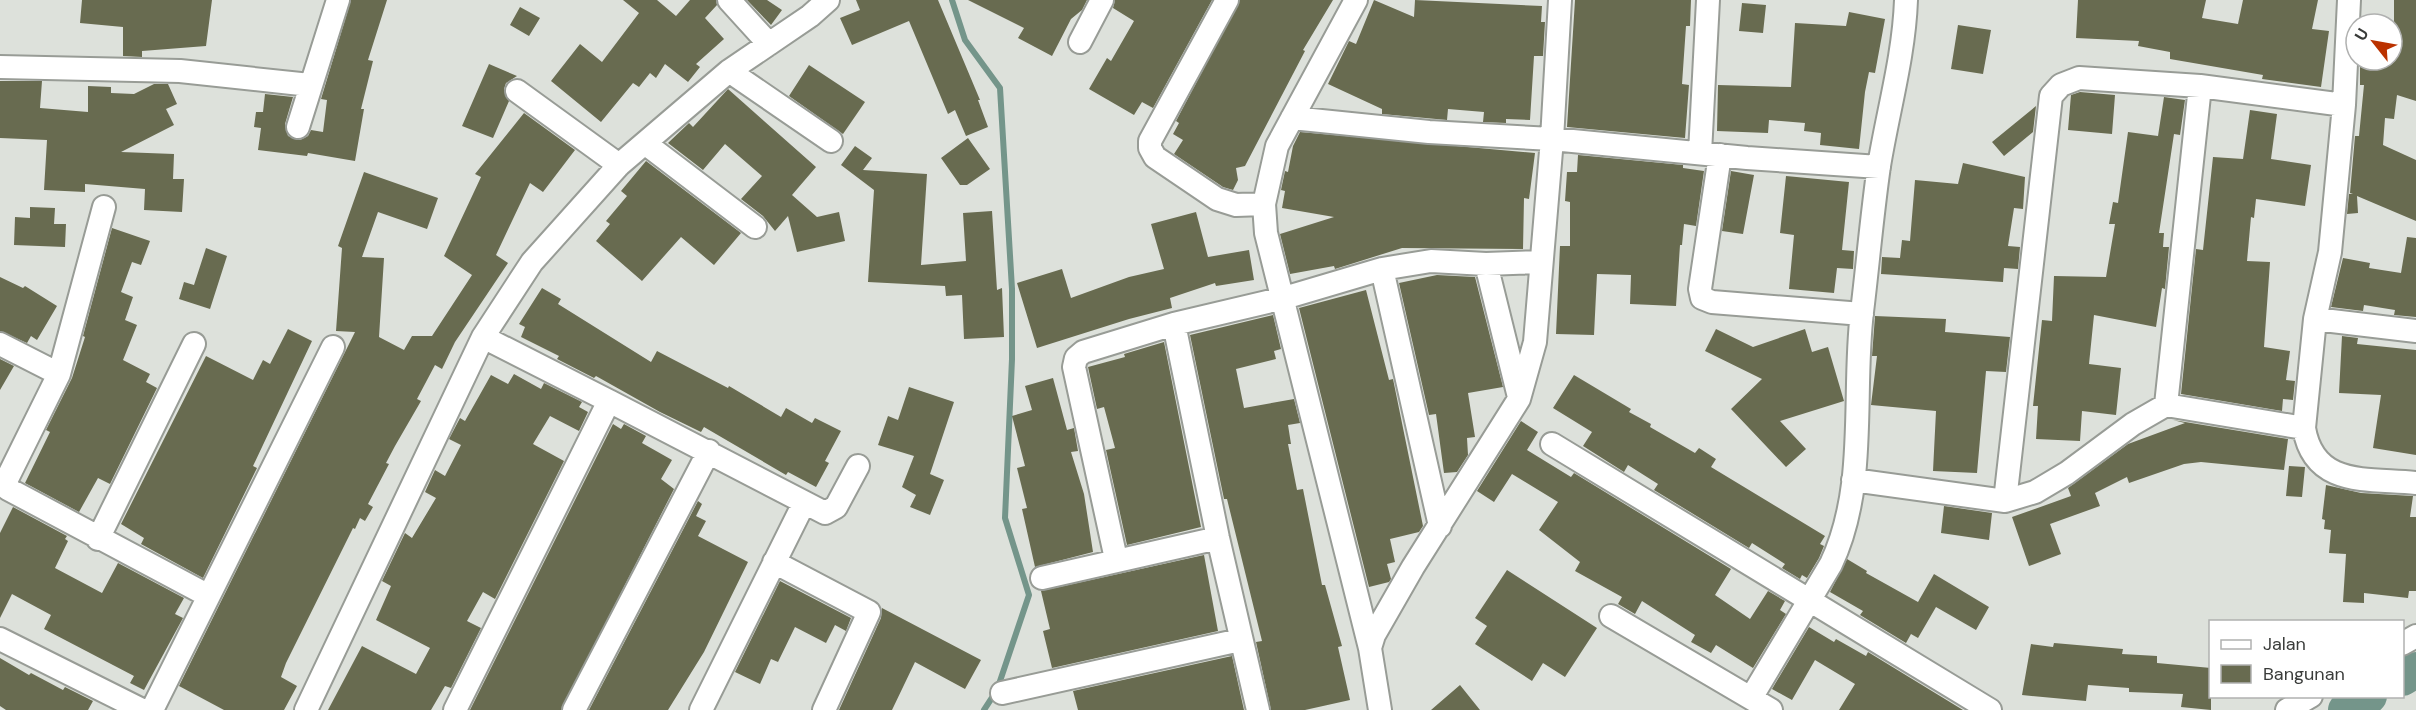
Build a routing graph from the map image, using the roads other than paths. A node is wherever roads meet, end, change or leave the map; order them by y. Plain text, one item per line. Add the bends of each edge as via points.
1 (338, 0) edge
2 (729, 0) edge
3 (828, 0) edge
4 (1102, 0) edge
5 (1227, 0) edge
6 (1356, 0) edge
7 (1560, 0) edge
8 (1708, 0) edge
9 (1906, 0) edge
10 (2349, 0) edge
11 (1080, 42) dead end
12 (769, 44) junction
13 (0, 67) edge
14 (729, 71) junction
15 (310, 85) junction
16 (2200, 86) junction
17 (517, 91) dead end
18 (2344, 105) junction
19 (1292, 118) junction
20 (298, 127) dead end
21 (1552, 139) junction
22 (831, 141) dead end
23 (646, 144) junction
24 (1710, 154) junction
25 (619, 165) junction
26 (1879, 167) junction
27 (1264, 204) junction
28 (104, 207) dead end
29 (755, 227) dead end
30 (1540, 262) junction
31 (1486, 264) junction
32 (1382, 269) junction
33 (1284, 297) junction
34 (1862, 314) junction
35 (2315, 319) junction
36 (1174, 324) junction
37 (2416, 331) edge
38 (483, 337) junction
39 (0, 344) edge
40 (194, 344) dead end
41 (333, 346) dead end
42 (59, 374) junction
43 (1519, 399) junction
44 (609, 401) junction
45 (2166, 405) junction
46 (2304, 428) junction
47 (1552, 444) dead end
48 (708, 451) junction
49 (858, 466) dead end
50 (1853, 480) junction
51 (2416, 483) edge
52 (2005, 501) junction
53 (804, 503) junction
54 (1440, 526) junction
55 (1218, 538) junction
56 (98, 539) junction
57 (1116, 559) junction
58 (774, 562) junction
59 (1042, 578) dead end
60 (207, 596) junction
61 (1810, 603) junction
62 (1611, 616) dead end
63 (0, 639) edge
64 (1240, 640) junction
65 (1370, 648) junction
66 (1002, 693) dead end
67 (1751, 698) junction
68 (2307, 698) edge
69 (142, 710) edge
70 (152, 710) edge
71 (306, 710) edge
72 (455, 710) edge
73 (574, 710) edge
74 (701, 710) edge
75 (824, 710) edge
76 (1258, 710) edge
77 (1380, 710) edge
78 (1771, 710) edge
79 (1990, 710) edge
80 (2287, 710) edge

1 - 15 street
2 - 12 street
3 - 12 street
4 - 11 street
5 - 27 street via 1150,141 1150,148 1155,156 1217,199 1236,205
6 - 19 street
7 - 21 street
8 - 24 street
9 - 26 street via 1905,33
10 - 18 street
12 - 14 street
13 - 15 street via 180,71
14 - 22 street
14 - 23 street
15 - 20 street
16 - 18 street
16 - 45 street
16 - 52 street via 2079,78 2061,85 2051,96
17 - 25 street
18 - 35 street via 2330,252
19 - 21 street
19 - 27 street via 1277,146
21 - 24 street
21 - 30 street
23 - 25 street
23 - 29 street
24 - 26 street
24 - 34 street via 1702,298
25 - 38 street via 532,262
26 - 34 street
27 - 33 street via 1266,233
28 - 42 street
30 - 31 street
30 - 43 street via 1535,342
31 - 32 street via 1431,261
31 - 43 street
32 - 33 street
32 - 54 street
33 - 36 street
33 - 65 street
34 - 50 street
35 - 37 street
35 - 46 street
36 - 55 street
36 - 57 street via 1083,352 1076,358 1074,367
38 - 44 street
38 - 71 street
39 - 42 street
40 - 56 street
41 - 60 street
42 - 56 street via 7,485 11,494
43 - 54 street
44 - 48 street
44 - 72 street
45 - 46 street
45 - 52 street via 2133,424 2067,473 2035,492
46 - 51 street via 2317,462 2328,471 2348,477
47 - 61 street
48 - 53 street
48 - 73 street
49 - 53 street via 831,512
50 - 52 street
50 - 61 street via 1841,543
53 - 58 street
54 - 65 street via 1413,567
55 - 57 street
55 - 64 street
56 - 60 street
57 - 59 street
58 - 74 street
58 - 75 street via 869,612
60 - 70 street
61 - 67 street
61 - 79 street
62 - 67 street
63 - 69 street
64 - 66 street
64 - 76 street
65 - 77 street
67 - 78 street
68 - 80 street

